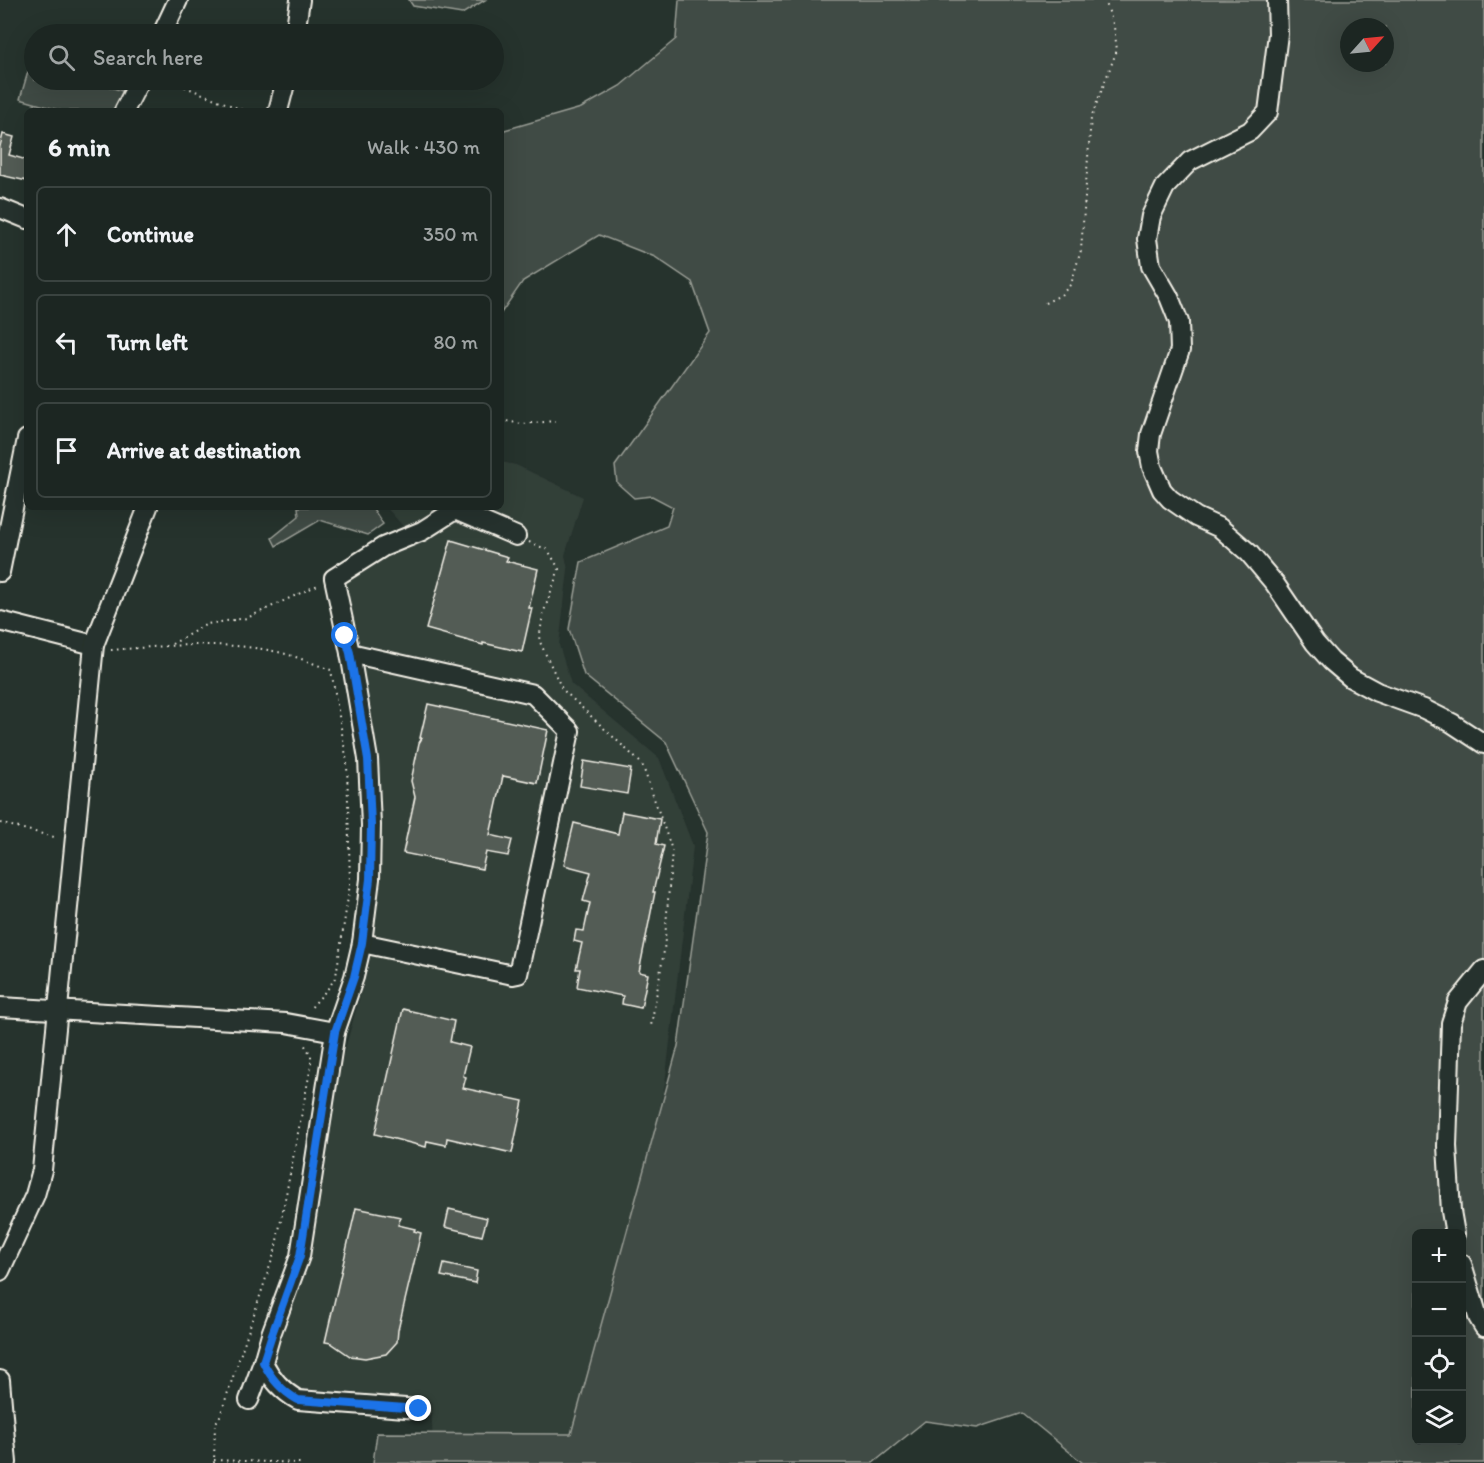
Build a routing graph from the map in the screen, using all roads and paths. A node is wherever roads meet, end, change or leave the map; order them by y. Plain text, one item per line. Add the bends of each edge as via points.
1 (178, 0) edge
2 (300, 0) edge
3 (1105, 0) edge
4 (1277, 0) edge
5 (167, 24) edge
6 (296, 24) edge
7 (135, 90) edge
8 (193, 90) edge
9 (284, 90) edge
10 (126, 108) edge
11 (238, 108) edge
12 (280, 108) edge
13 (0, 208) edge
14 (24, 218) edge
15 (1045, 303) dead end
16 (504, 420) edge
17 (555, 421) dead end
18 (24, 454) edge
19 (147, 510) edge
20 (516, 536) joint
21 (0, 572) edge
22 (334, 578) junction
23 (0, 621) edge
24 (172, 644) junction
25 (94, 645) junction
26 (350, 653) junction
27 (1484, 744) edge
28 (0, 823) edge
29 (75, 842) junction
30 (362, 943) junction
31 (1484, 970) edge
32 (0, 1007) edge
33 (58, 1010) junction
34 (286, 1023) junction
35 (651, 1026) dead end
36 (335, 1032) junction
37 (1454, 1229) edge
38 (0, 1271) edge
39 (1466, 1280) edge
40 (1484, 1327) edge
41 (263, 1362) junction
42 (0, 1380) edge
43 (249, 1400) dead end
44 (419, 1409) dead end
45 (214, 1462) edge
46 (7, 1463) edge
47 (301, 1463) edge

1 - 5 street
2 - 6 street
3 - 15 path via 1117,50 1091,118 1081,250 1071,284
4 - 27 street via 1278,34 1268,112 1250,131 1190,161 1165,187 1151,216 1147,238 1151,266 1179,322 1180,350 1151,435 1152,467 1170,499 1220,528 1249,553 1315,643 1351,678 1452,723
7 - 10 street
8 - 11 path
9 - 12 street
13 - 14 street
16 - 17 path
18 - 21 street
19 - 25 street
20 - 22 street via 455,510 422,531 383,547
20 - 35 path via 548,549 558,569 538,640 562,689 642,764 672,850 664,951
22 - 24 path via 247,618 207,624
22 - 26 street
23 - 25 street
24 - 25 path via 105,650
24 - 34 path via 264,650 331,670 347,762 350,884 336,976 297,1021
25 - 29 street
26 - 30 street via 369,770 370,879
26 - 30 street via 533,694 570,731 518,974
28 - 29 path
29 - 33 street
30 - 36 street
31 - 37 street via 1458,1002 1451,1023 1447,1146
32 - 33 street
33 - 34 street
33 - 38 street via 42,1170 35,1195
34 - 36 street
34 - 45 path via 311,1055 311,1066 275,1251 215,1423
36 - 41 street via 300,1256
39 - 40 street
41 - 43 street
41 - 44 street via 275,1383 298,1400
42 - 46 street
45 - 47 path

